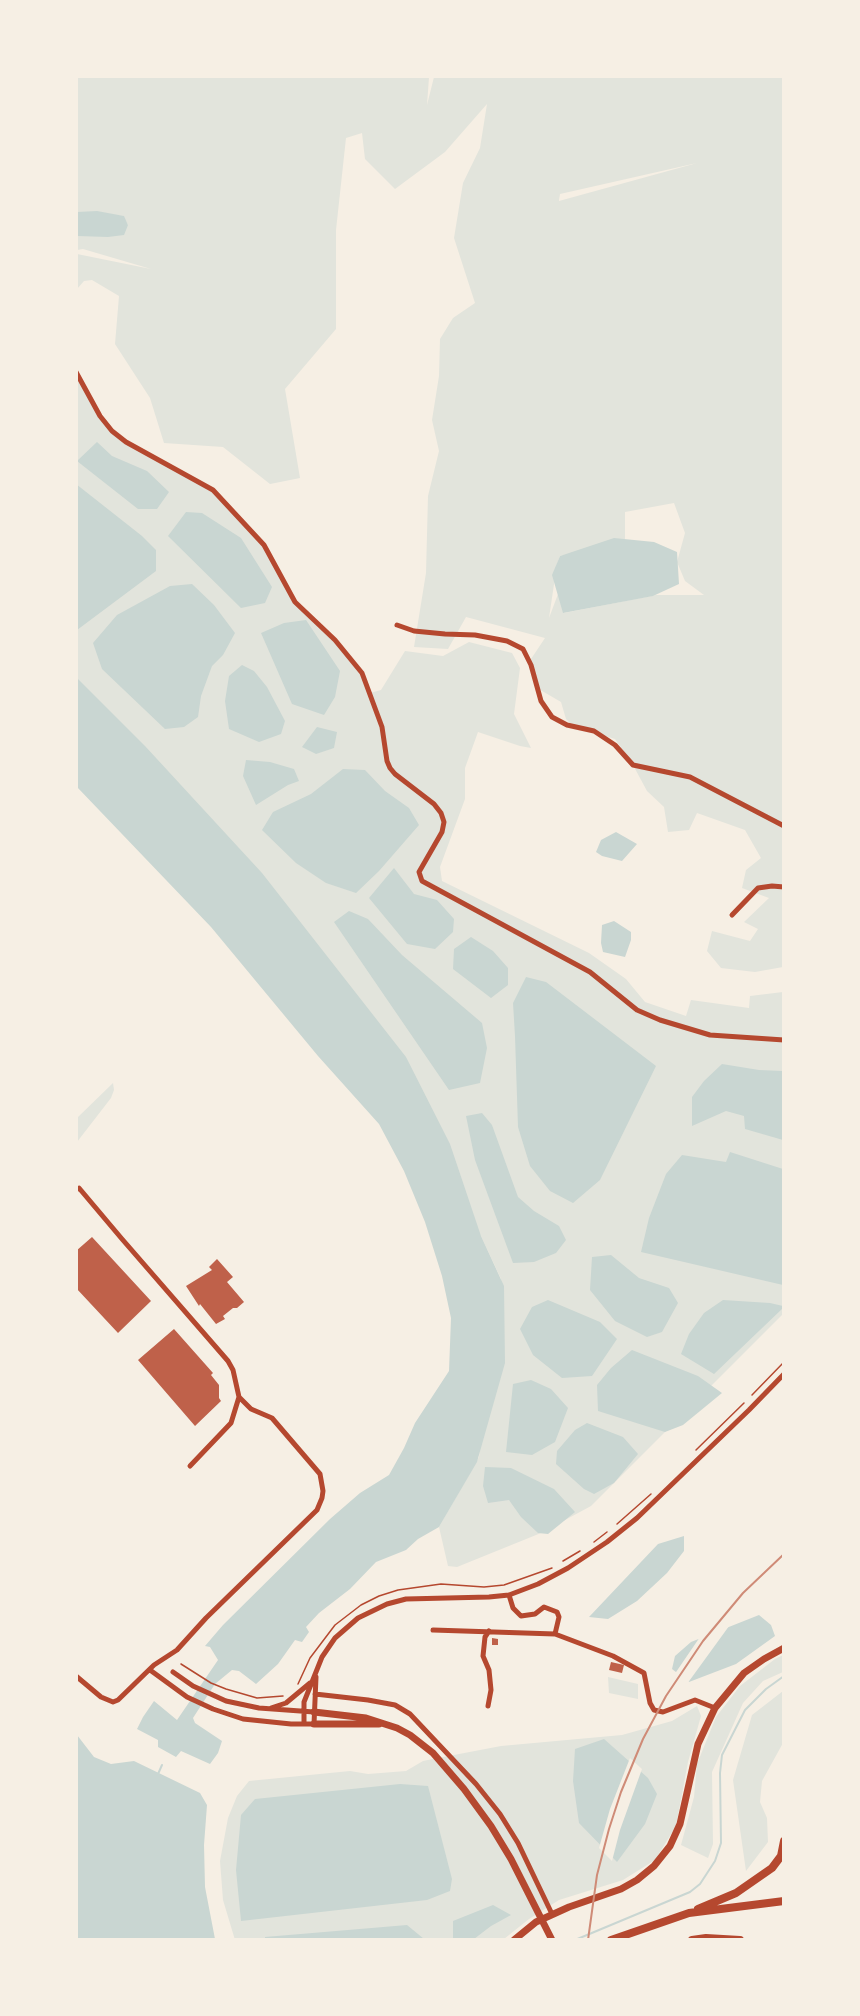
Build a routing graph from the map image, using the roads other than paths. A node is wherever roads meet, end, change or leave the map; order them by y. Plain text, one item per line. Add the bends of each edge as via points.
1 (76, 372) edge
2 (397, 625) dead end
3 (783, 826) edge
4 (783, 888) edge
5 (732, 915) dead end
6 (783, 1040) edge
7 (77, 1189) edge
8 (783, 1374) edge
9 (239, 1396) junction
10 (190, 1466) dead end
11 (509, 1595) junction
12 (433, 1630) dead end
13 (489, 1631) junction
14 (555, 1634) junction
15 (783, 1648) edge
16 (150, 1670) junction
17 (173, 1672) dead end
18 (316, 1673) junction
19 (76, 1676) edge
20 (315, 1694) junction
21 (488, 1706) dead end
22 (714, 1708) junction
23 (266, 1709) junction
24 (304, 1711) junction
25 (314, 1712) junction
26 (304, 1724) junction
27 (314, 1724) junction
28 (384, 1724) junction
29 (783, 1841) edge
30 (783, 1901) edge
31 (689, 1913) junction
32 (552, 1914) junction
33 (514, 1940) edge
34 (552, 1940) edge
35 (610, 1940) edge
36 (692, 1940) edge
37 (740, 1940) edge

1 - 6 street via 112,431 213,490 264,545 295,602 335,640 362,673 382,727 390,768 434,804 444,822 420,872 422,882 590,972 638,1011 710,1035
2 - 3 street via 414,631 475,634 523,649 541,701 552,717 567,725 594,730 633,765 690,777
4 - 5 street via 758,888
7 - 9 street via 228,1361
8 - 11 street via 622,1530 568,1568
9 - 10 street via 231,1423
9 - 16 street via 251,1409 272,1418 320,1474 322,1498 306,1523 177,1650
11 - 14 street via 521,1616 535,1614 544,1607 557,1612
11 - 18 street via 420,1598 387,1604 345,1629 322,1657
12 - 13 street
13 - 14 street
13 - 21 street via 484,1637 483,1656 489,1670
14 - 22 street via 613,1656 644,1673 654,1710 663,1712 695,1700
15 - 22 street via 744,1673
16 - 19 street via 113,1702
16 - 26 street via 200,1703 243,1719
17 - 23 street via 211,1695
18 - 20 street
18 - 23 street via 309,1685 286,1703
18 - 24 street
20 - 25 street
20 - 32 street via 368,1700 410,1714 500,1814
22 - 32 street via 698,1744 680,1824 662,1857 629,1885
23 - 24 street
24 - 25 street
24 - 26 street
25 - 27 street
25 - 28 street via 339,1713
26 - 27 street
27 - 28 street
28 - 34 street via 420,1742 464,1789 511,1859
29 - 31 main road via 781,1856 772,1868 736,1893
30 - 31 main road
31 - 35 main road
32 - 33 street
36 - 37 main road

